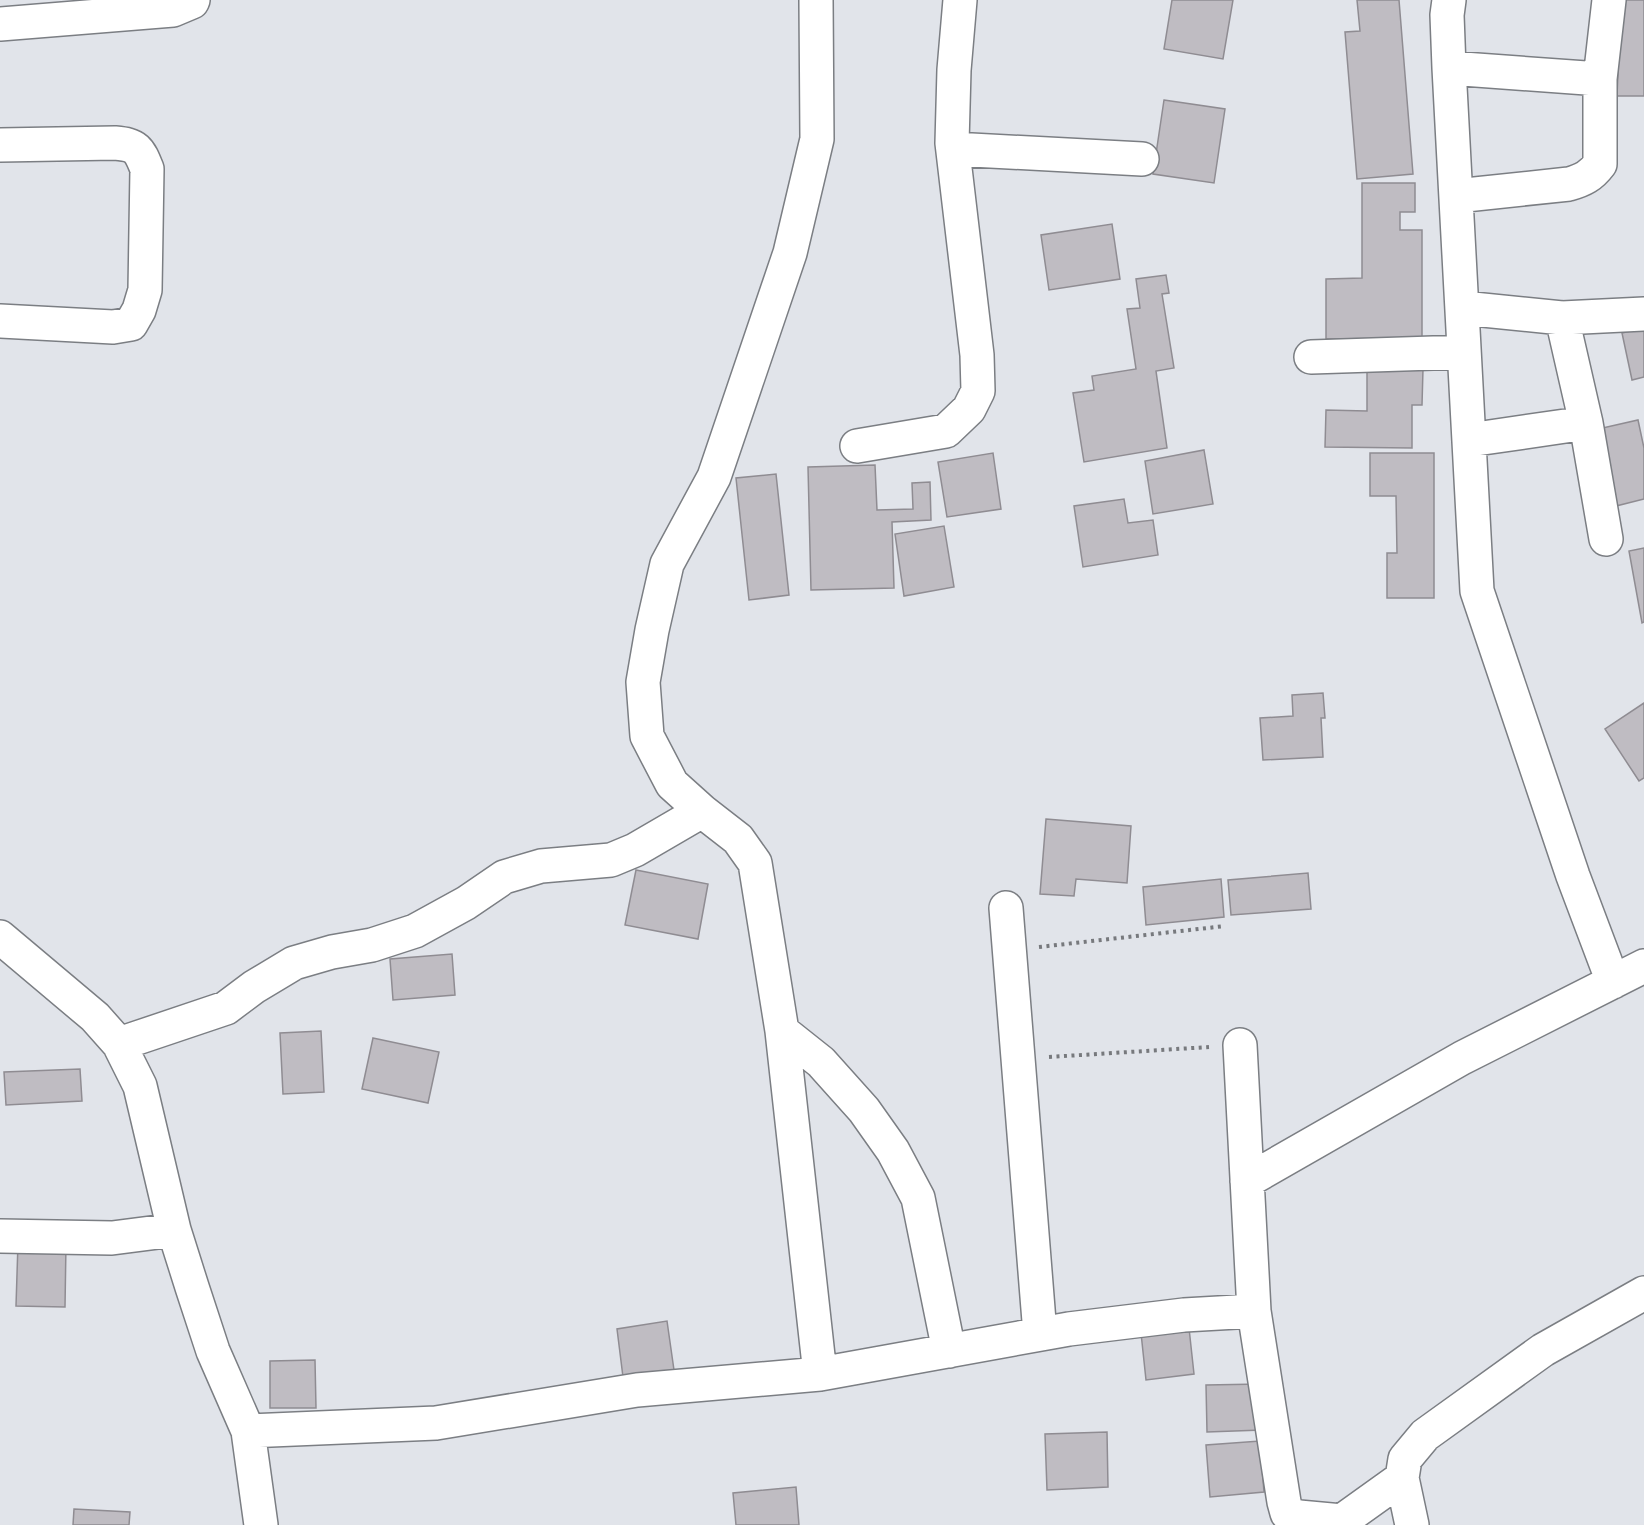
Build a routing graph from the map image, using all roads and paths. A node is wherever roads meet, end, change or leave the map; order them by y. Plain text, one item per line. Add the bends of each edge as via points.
1 (193, 0) edge
2 (816, 0) edge
3 (960, 0) edge
4 (1449, 0) edge
5 (1609, 0) edge
6 (0, 24) edge
7 (1449, 68) junction
8 (1600, 79) junction
9 (0, 146) edge
10 (953, 149) junction
11 (1142, 159) dead end
12 (1456, 196) junction
13 (1462, 308) junction
14 (1644, 314) edge
15 (1562, 318) junction
16 (0, 321) edge
17 (1464, 352) junction
18 (1311, 357) dead end
19 (1586, 423) junction
20 (1469, 440) junction
21 (857, 446) dead end
22 (1606, 539) dead end
23 (702, 810) junction
24 (1006, 908) dead end
25 (1225, 926) dead end
26 (0, 937) edge
27 (1009, 950) junction
28 (1644, 966) edge
29 (1613, 982) junction
30 (782, 1031) junction
31 (119, 1044) junction
32 (1240, 1045) joint
33 (1018, 1059) junction
34 (1247, 1181) junction
35 (174, 1230) junction
36 (0, 1236) edge
37 (1644, 1293) edge
38 (1254, 1311) junction
39 (1040, 1334) junction
40 (949, 1351) junction
41 (820, 1374) junction
42 (248, 1431) junction
43 (1402, 1478) junction
44 (261, 1525) edge
45 (1412, 1525) edge

1 - 6 street via 173,10
2 - 23 street via 817,139 790,253 714,477 667,564 643,682 647,736 672,784
3 - 10 street
4 - 7 street
5 - 8 street
7 - 8 street
7 - 12 street
8 - 12 street via 1600,164 1592,174 1569,184
9 - 16 street via 131,145 141,154 147,169 145,290 131,324 113,327
10 - 11 street
10 - 21 street via 978,390 969,409 946,431
12 - 13 street
13 - 15 street
13 - 17 street
14 - 15 street
15 - 19 street
17 - 18 street
17 - 20 street
19 - 20 street
19 - 22 street
20 - 29 street via 1477,591
23 - 30 street via 738,839 755,863
23 - 31 street via 611,860 541,866 504,877 415,931 294,963 226,1008
24 - 27 street
25 - 27 path
26 - 31 street via 95,1017
27 - 33 street
28 - 29 street
29 - 34 street via 1462,1058
30 - 40 street via 821,1062 864,1110 893,1151 918,1198
30 - 41 street
31 - 35 street via 140,1086
32 - 33 path
32 - 34 street
33 - 39 street
34 - 38 street
35 - 36 street via 112,1238
35 - 42 street via 213,1351
37 - 43 street via 1543,1350 1425,1435 1405,1459
38 - 39 street via 1184,1315
38 - 43 street via 1287,1513 1342,1521
39 - 40 street
40 - 41 street
41 - 42 street via 637,1390 436,1423
42 - 44 street
43 - 45 street

